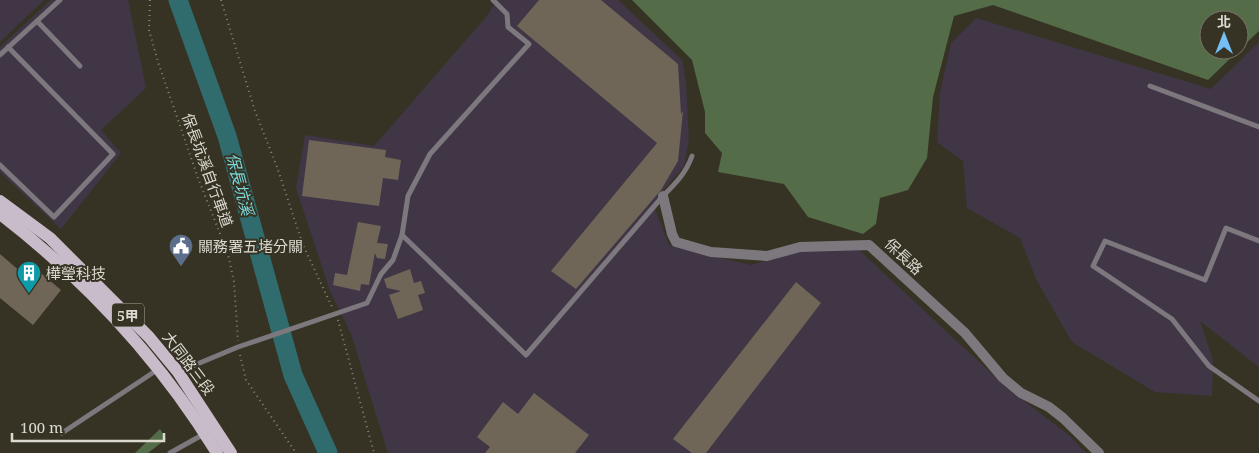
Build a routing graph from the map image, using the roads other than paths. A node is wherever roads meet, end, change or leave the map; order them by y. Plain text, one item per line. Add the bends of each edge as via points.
1 (60, 0) edge
2 (493, 0) edge
3 (37, 21) junction
4 (8, 47) junction
5 (0, 55) edge
6 (80, 66) dead end
7 (1150, 86) dead end
8 (1259, 127) edge
9 (692, 156) dead end
10 (0, 165) edge
11 (663, 196) junction
12 (0, 201) edge
13 (0, 214) edge
14 (402, 235) junction
15 (1259, 241) edge
16 (178, 372) junction
17 (162, 373) junction
18 (1259, 401) edge
19 (210, 430) junction
20 (62, 433) dead end
21 (170, 453) edge
22 (217, 453) edge
23 (231, 453) edge
24 (1099, 453) edge

1 - 3 lane
2 - 14 lane via 507,14 508,27 529,44 430,154 408,196
3 - 4 lane
3 - 6 lane
4 - 5 lane
4 - 10 lane via 113,154 54,218
7 - 8 lane
9 - 11 lane via 687,170
11 - 14 lane via 526,355
11 - 24 street, 保長路 via 676,242 698,249 767,256 800,247 869,245 965,333 1003,378 1063,418
12 - 16 main road, 大同路三段 / 5甲 via 50,238 73,260 149,337
13 - 17 main road, 大同路三段 / 5甲 via 65,268 140,345
14 - 16 lane via 393,260 381,274 367,303 238,347
15 - 18 lane via 1226,228 1205,280 1105,241 1093,266 1172,319 1209,366
16 - 17 lane
16 - 19 main road, 大同路三段 / 5甲
17 - 19 main road, 大同路三段 / 5甲
17 - 20 lane
19 - 21 lane
19 - 22 main road, 大同路三段 / 5甲
19 - 23 main road, 大同路三段 / 5甲

